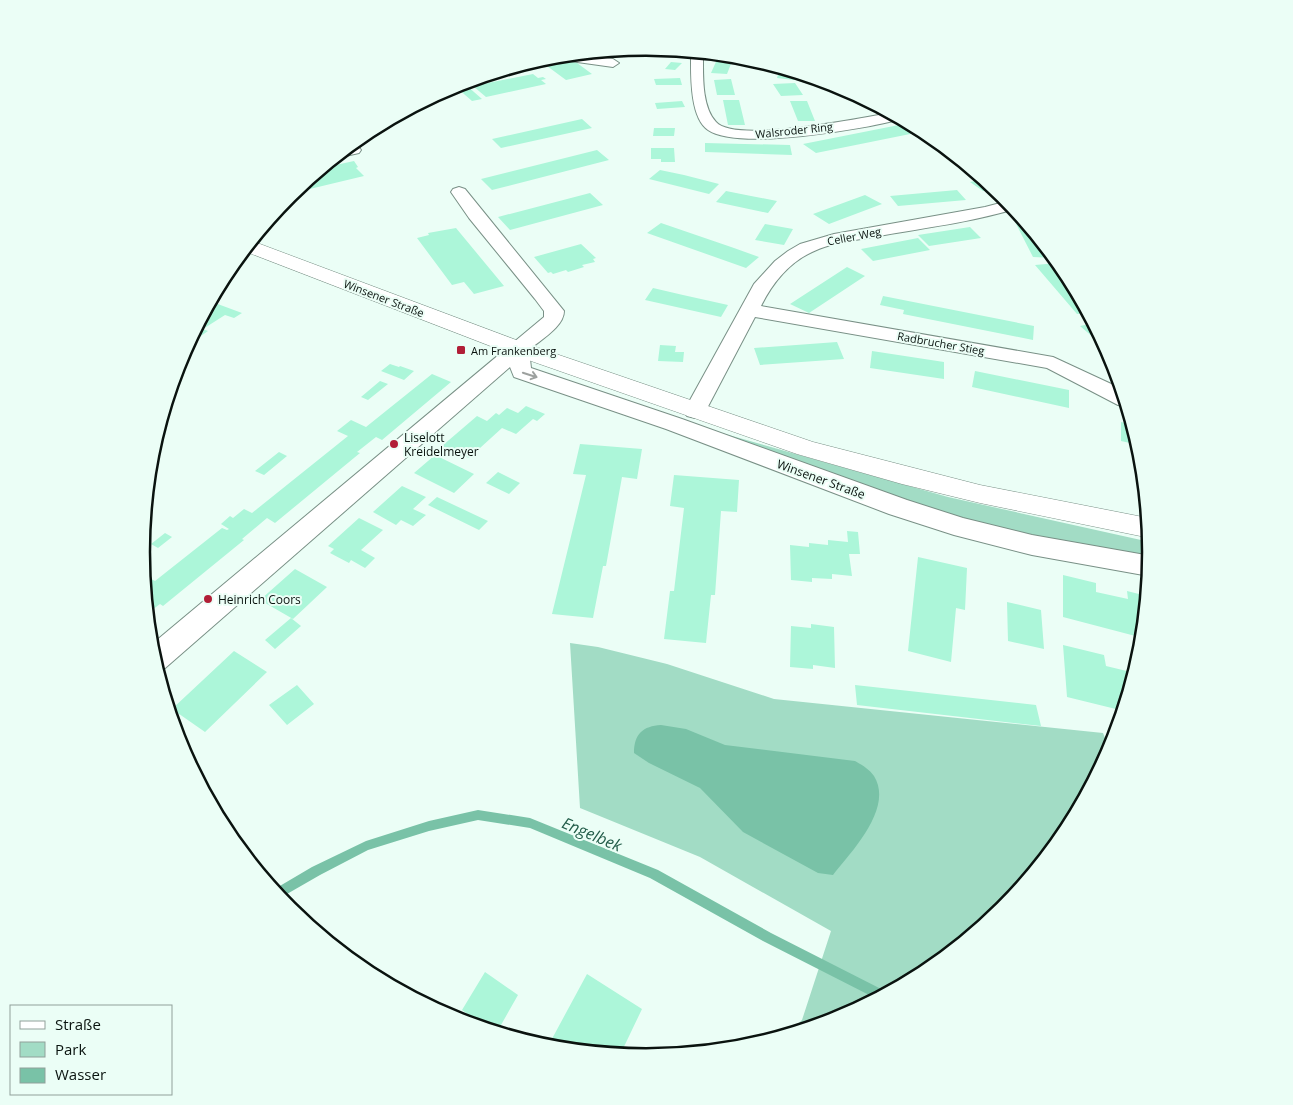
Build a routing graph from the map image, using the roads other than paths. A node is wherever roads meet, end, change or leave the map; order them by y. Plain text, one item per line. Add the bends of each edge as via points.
1 (588, 59) edge
2 (697, 59) edge
3 (613, 63) dead end
4 (885, 118) edge
5 (459, 192) dead end
6 (1002, 207) edge
7 (254, 248) edge
8 (748, 310) junction
9 (519, 349) junction
10 (1117, 395) edge
11 (695, 411) junction
12 (1142, 527) edge
13 (1143, 565) edge
14 (161, 654) edge

1 - 3 street
2 - 4 street, Walsroder Ring via 701,101 706,117 713,127 725,132 756,135 792,132
5 - 9 street via 554,311 552,320
6 - 8 street, Celler Weg via 821,242 776,269
7 - 9 main road, Winsener Straße
8 - 10 street, Radbrucher Stieg via 1052,363
8 - 11 street, Celler Weg
9 - 11 main road, Winsener Straße
9 -> 13 street, Winsener Straße via 521,372 674,424 898,508 1032,545
9 - 14 street
11 - 12 main road, Winsener Straße via 806,448 902,475

